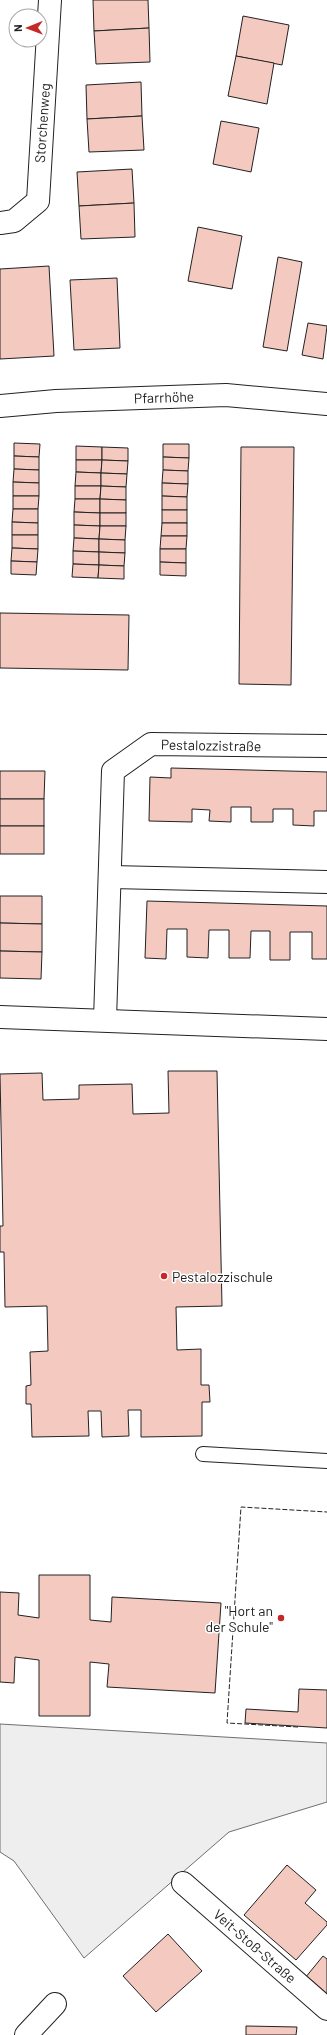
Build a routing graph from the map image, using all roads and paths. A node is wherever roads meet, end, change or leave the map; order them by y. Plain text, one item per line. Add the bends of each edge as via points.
1 (50, 0) edge
2 (0, 223) edge
3 (327, 404) edge
4 (0, 406) edge
5 (327, 746) edge
6 (111, 877) junction
7 (327, 882) edge
8 (0, 1017) edge
9 (105, 1020) junction
10 (327, 1029) edge
11 (203, 1454) dead end
12 (327, 1461) edge
13 (183, 1883) dead end
14 (55, 2004) dead end
15 (327, 2009) edge
16 (26, 2035) edge

1 - 2 street, Storchenweg via 38,201 14,221
3 - 4 street, Pfarrhöhe via 226,395
5 - 6 street, Pestalozzistraße via 151,744 113,771
6 - 7 street
6 - 9 street, Pestalozzistraße
8 - 9 street
9 - 10 street
11 - 12 lane
13 - 15 street, Veit-Stoß-Straße
14 - 16 street

